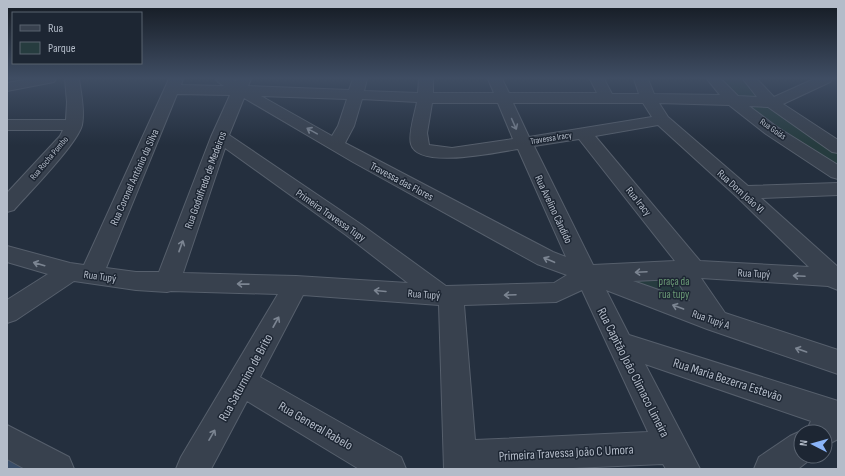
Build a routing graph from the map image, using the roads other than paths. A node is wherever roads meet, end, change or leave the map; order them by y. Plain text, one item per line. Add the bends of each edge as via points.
1 (75, 101) edge
2 (165, 101) edge
3 (235, 101) edge
4 (269, 101) edge
5 (353, 101) edge
6 (424, 101) edge
7 (504, 101) edge
8 (649, 101) edge
9 (735, 101) edge
10 (749, 101) edge
11 (776, 101) edge
12 (772, 103) junction
13 (662, 120) junction
14 (7, 125) edge
15 (74, 125) junction
16 (583, 133) junction
17 (220, 137) junction
18 (523, 143) junction
19 (336, 144) junction
20 (838, 148) edge
21 (838, 172) edge
22 (838, 189) edge
23 (743, 192) junction
24 (7, 205) edge
25 (7, 254) edge
26 (689, 270) junction
27 (80, 274) junction
28 (585, 274) junction
29 (837, 279) edge
30 (167, 283) junction
31 (296, 285) junction
32 (445, 296) junction
33 (7, 313) edge
34 (716, 321) junction
35 (619, 343) junction
36 (838, 362) edge
37 (242, 382) junction
38 (838, 416) edge
39 (7, 441) edge
40 (793, 453) edge
41 (677, 458) edge
42 (460, 463) edge
43 (57, 469) edge
44 (193, 469) edge
45 (389, 469) edge
46 (771, 469) edge

1 - 15 street, Rua Rocha Pombo
2 - 27 street, Rua Coronel Antônio da Silva
3 - 17 street, Rua Godolfredo de Medeiros
19 -> 4 street, Travessa das Flores
5 - 19 street via 346,126
6 - 18 street, Travessa Iracy via 419,133 419,144 422,149 452,153
7 -> 18 street, Rua Avelino Cândido
8 - 13 street, Rua Dom João VI
9 - 21 street, Rua Goiás via 770,128
10 - 12 street
11 - 12 street
12 - 20 street, Rua Goiás
13 - 16 street, Travessa Iracy
13 - 23 street, Rua Dom João VI
14 - 15 street
15 - 24 street, Rua Rocha Pombo via 68,138
16 - 18 street, Travessa Iracy
16 - 26 street, Rua Iracy
30 -> 17 street, Rua Godolfredo de Medeiros
17 - 32 street, Primeira Travessa Tupy
18 - 28 street, Rua Avelino Cândido
28 -> 19 street, Travessa das Flores via 545,258
22 - 23 street
23 - 29 street, Rua Dom João VI
27 -> 25 street, Rua Tupý
26 -> 28 street, Rua Tupý
29 -> 26 street, Rua Tupý
26 - 34 street, Rua Iracy
27 - 30 street, Rua Tupý
27 - 33 street
28 -> 32 street, Rua Tupý via 570,286 556,292
34 -> 28 street, Rua Tupý A
28 - 35 street, Rua Capitão João Climaco Limeira
31 -> 30 street, Rua Tupý
32 -> 31 street, Rua Tupý
37 -> 31 street, Rua Saturnino de Brito
32 - 42 street
36 -> 34 street, Rua Tupý A
35 - 38 street, Rua Maria Bezerra Estevão
35 - 41 street, Rua Capitão João Climaco Limeira
44 -> 37 street, Rua Saturnino de Brito
37 - 45 street, Rua General Rabelo
39 - 43 street
40 - 46 street
41 - 42 street, Primeira Travessa João C Umora

